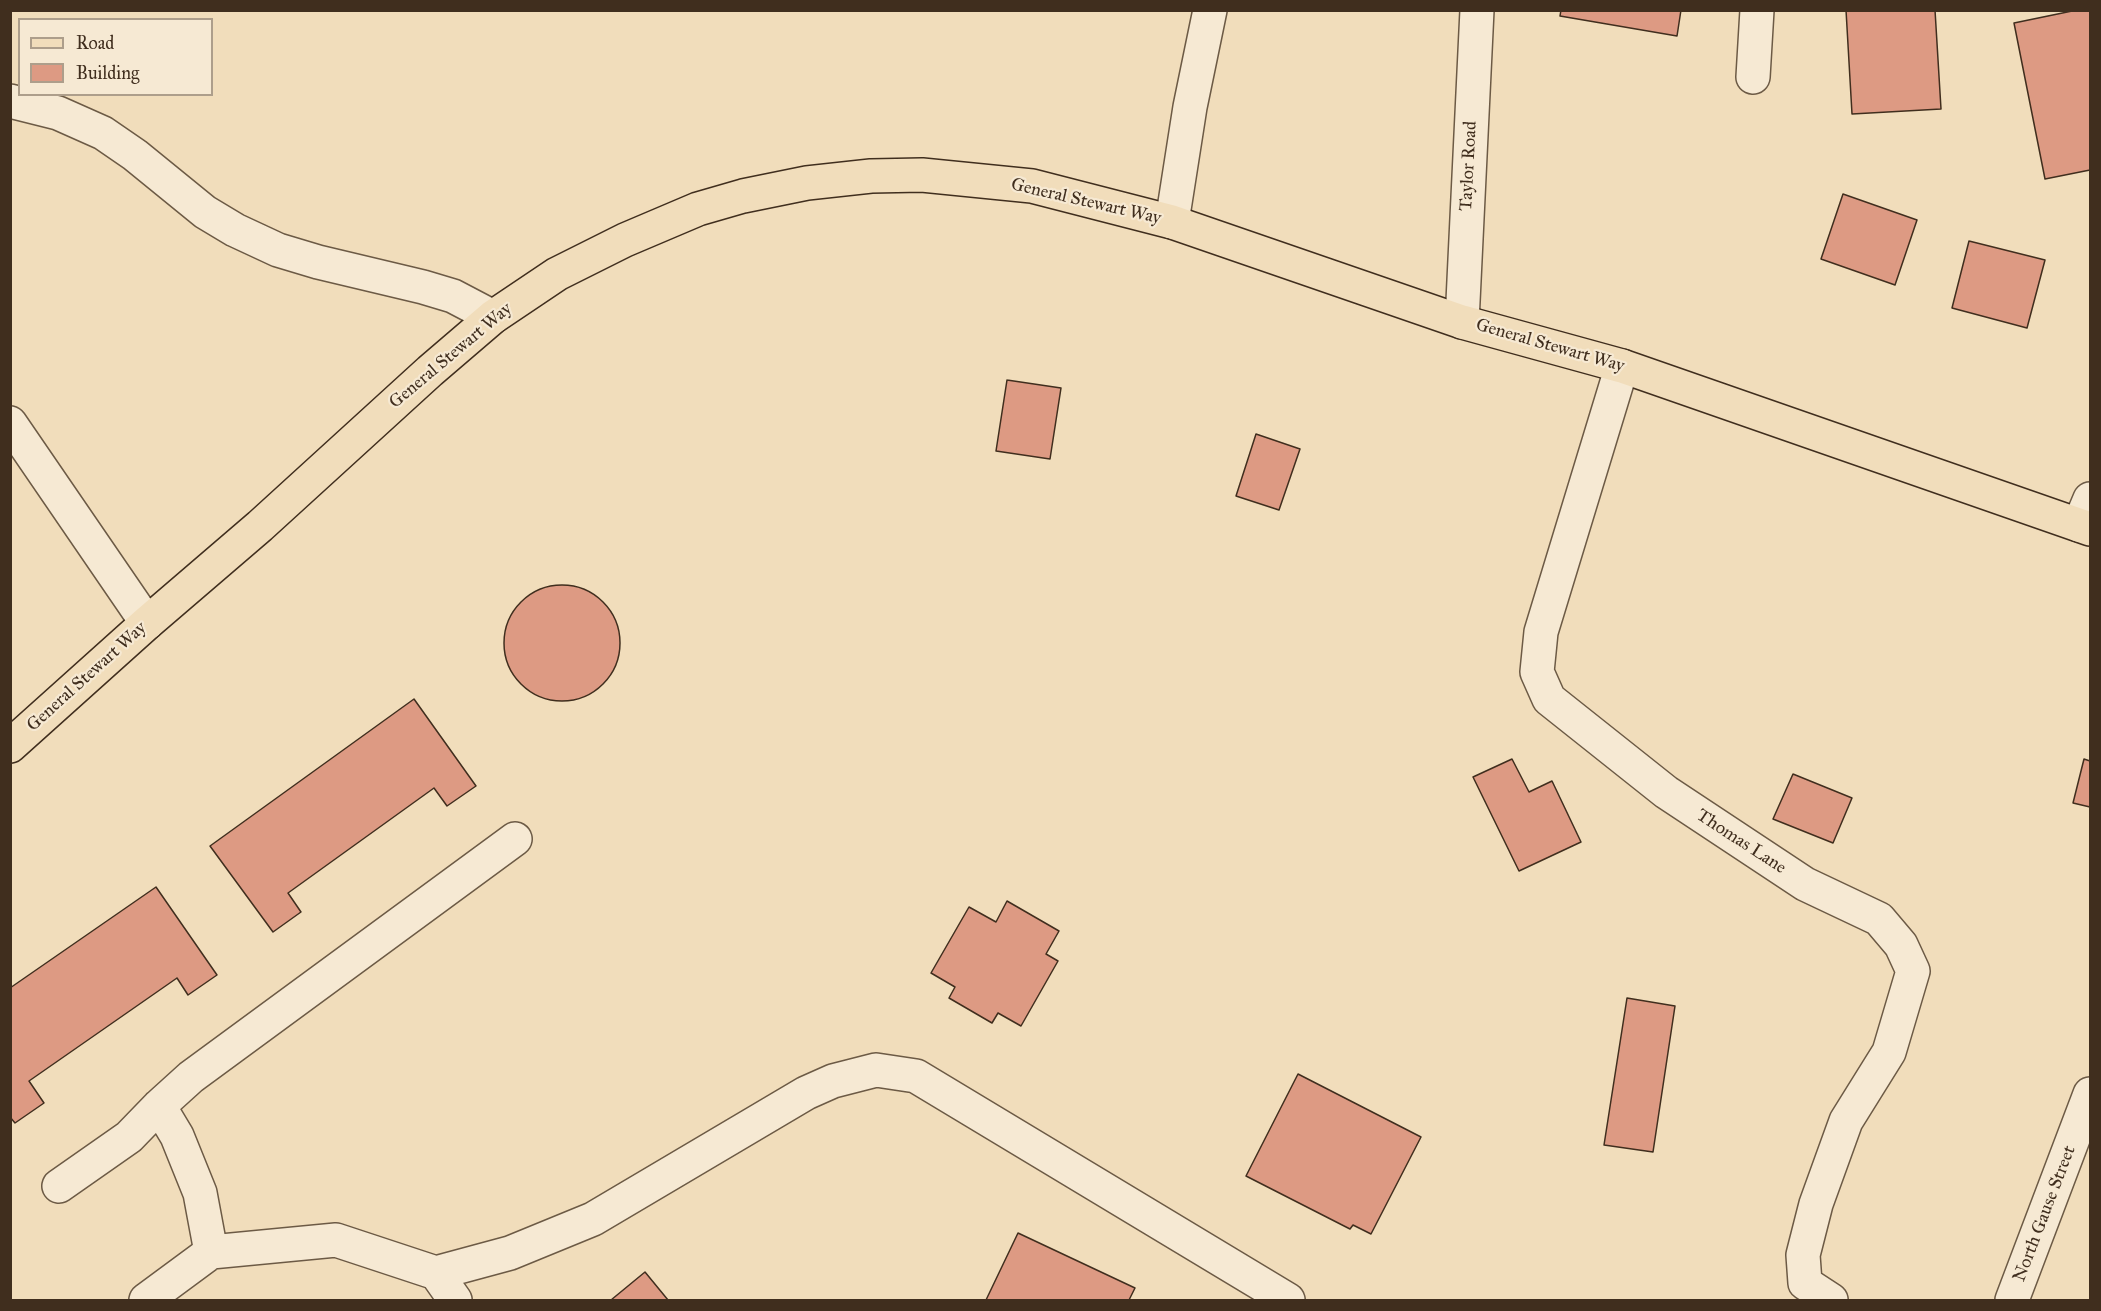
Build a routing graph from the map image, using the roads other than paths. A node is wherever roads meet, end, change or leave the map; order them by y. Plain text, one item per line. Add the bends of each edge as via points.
1 (1210, 10) edge
2 (1477, 10) edge
3 (1757, 10) edge
4 (1752, 77) dead end
5 (10, 101) edge
6 (1172, 222) junction
7 (493, 317) junction
8 (1462, 322) junction
9 (1623, 366) junction
10 (10, 423) edge
11 (2087, 518) edge
12 (147, 623) junction
13 (10, 746) edge
14 (515, 838) dead end
15 (2091, 1094) edge
16 (159, 1106) junction
17 (59, 1186) dead end
18 (211, 1252) junction
19 (436, 1273) junction
20 (146, 1300) edge
21 (455, 1300) edge
22 (1288, 1300) edge
23 (1831, 1300) edge
24 (2012, 1300) edge

1 - 6 street
2 - 8 street, Taylor Road
3 - 4 street
5 - 7 street via 58,113 103,133 205,212 278,250 453,296
6 - 7 main road, General Stewart Way via 1032,186 971,179 870,176 807,183 698,209 624,240 557,274
6 - 8 main road, General Stewart Way
7 - 12 main road, General Stewart Way
8 - 9 main road, General Stewart Way
9 - 11 main road, General Stewart Way
9 - 23 street, Thomas Lane via 1541,632 1537,672 1549,699 1666,792 1805,884 1879,919 1901,945 1913,971 1889,1052 1846,1120 1815,1204 1803,1255 1805,1283
10 - 12 street
12 - 13 main road, General Stewart Way
14 - 16 street via 190,1077
15 - 24 street, North Gause Street
16 - 17 street via 129,1137
16 - 18 street via 177,1136 200,1193
18 - 19 street via 336,1240
18 - 20 street
19 - 21 street
19 - 22 street via 510,1253 593,1219 807,1093 876,1070 916,1076

